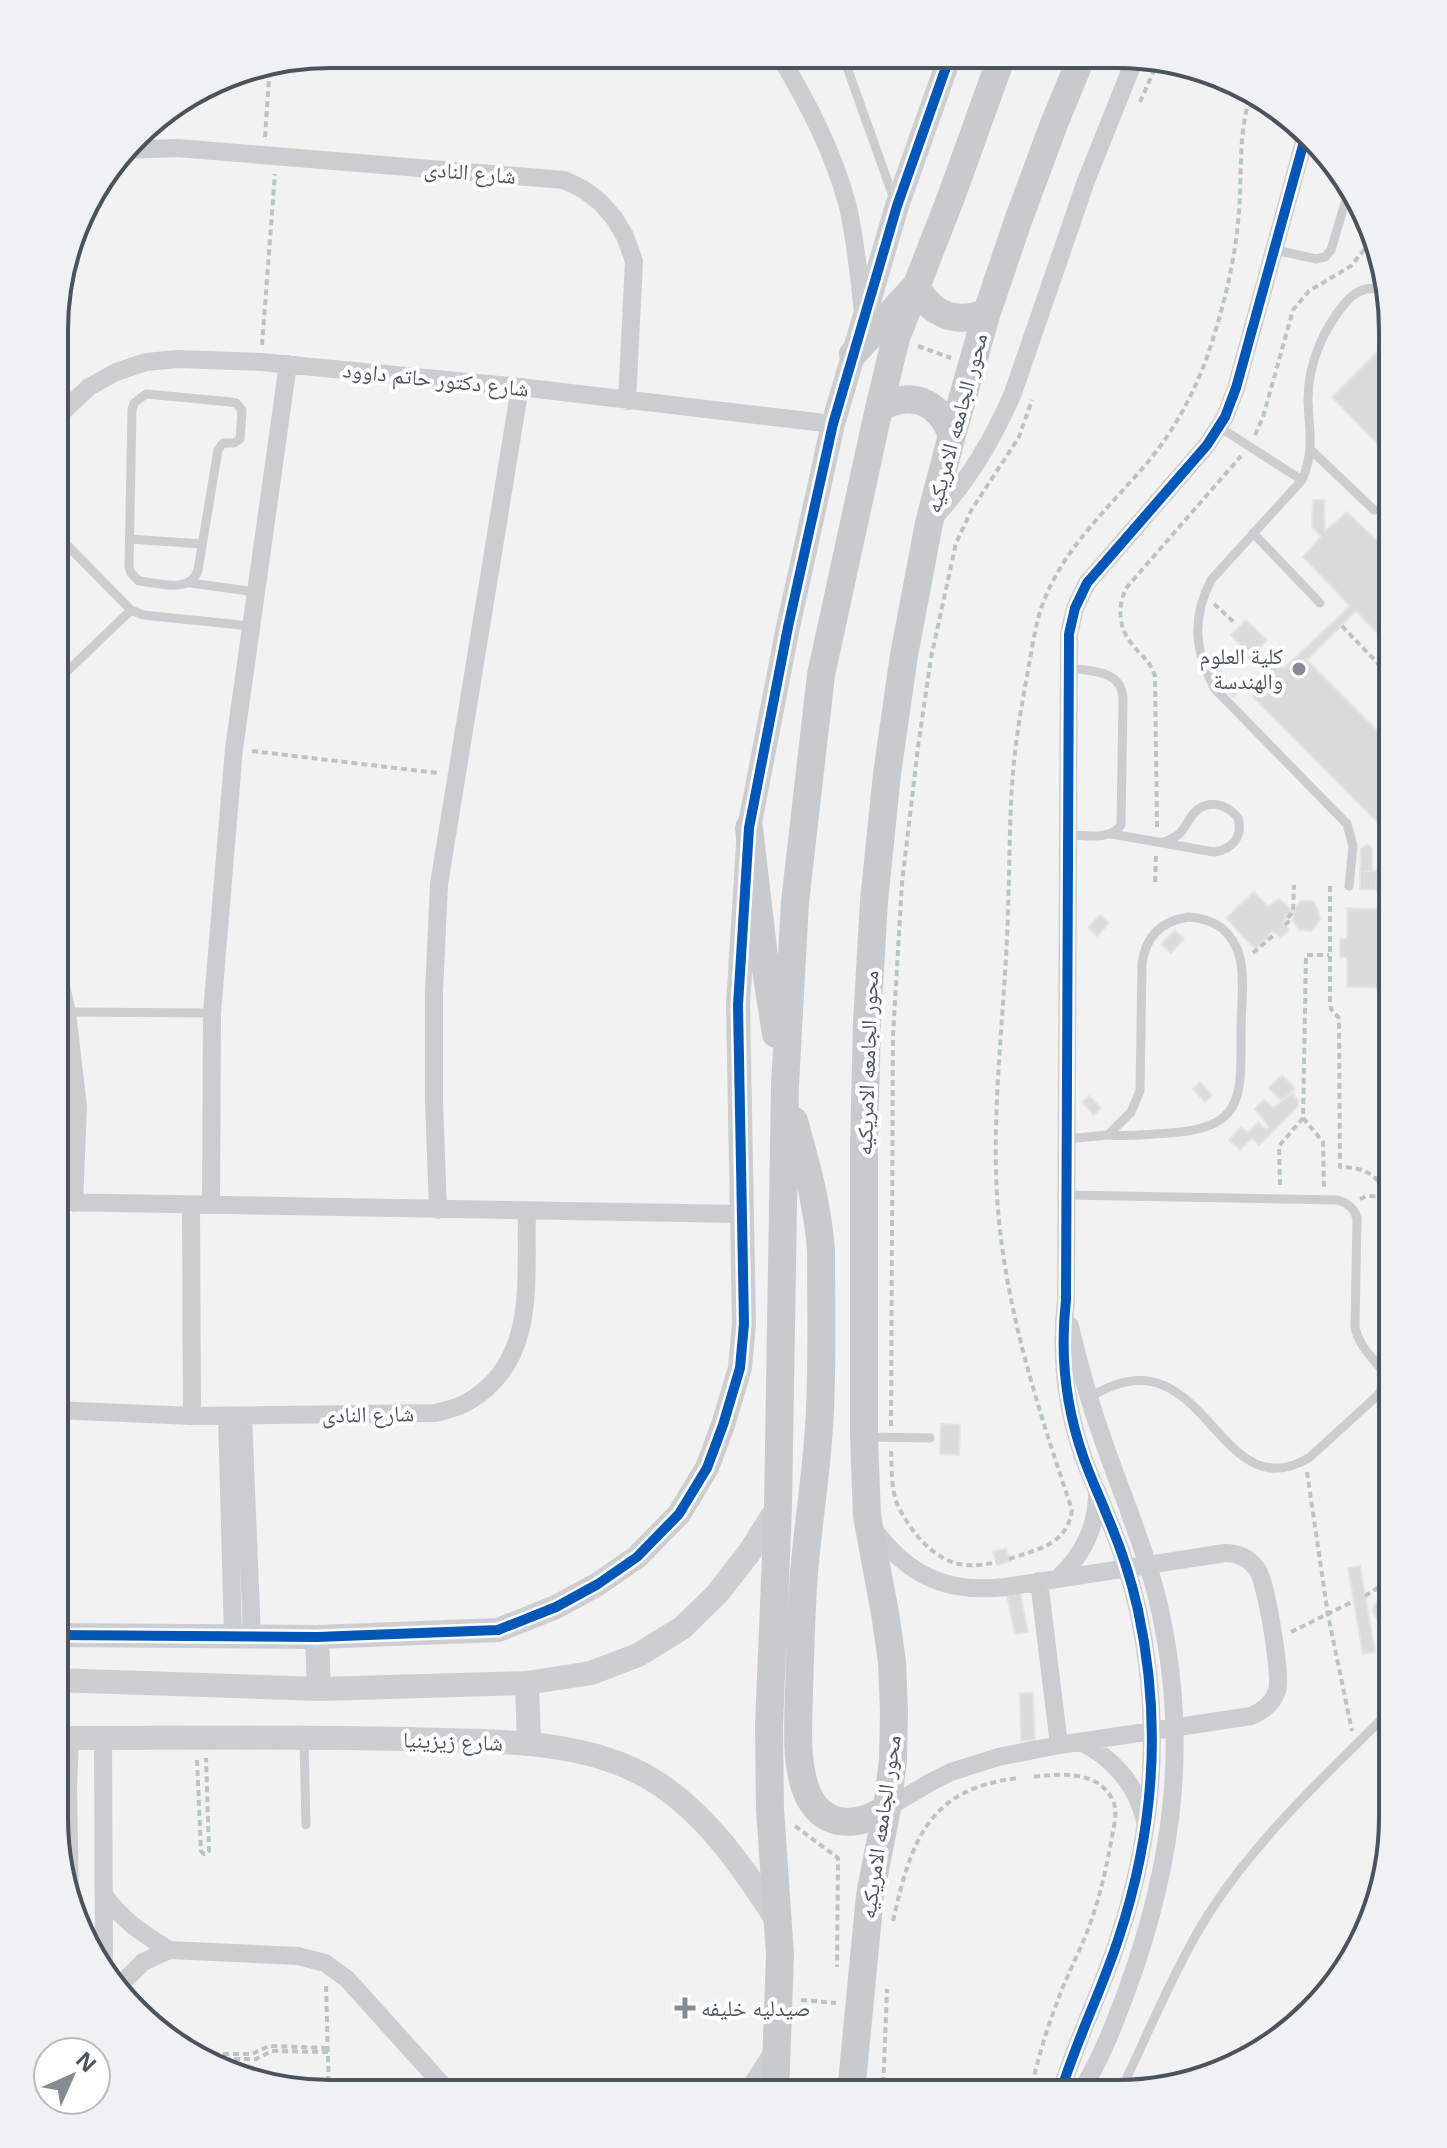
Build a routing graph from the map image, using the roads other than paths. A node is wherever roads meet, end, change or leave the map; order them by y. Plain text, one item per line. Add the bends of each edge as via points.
1 (787, 68) edge
2 (847, 68) edge
3 (945, 68) edge
4 (998, 68) edge
5 (1077, 68) edge
6 (1131, 69) edge
7 (1303, 146) edge
8 (141, 149) edge
9 (1345, 202) edge
10 (897, 206) junction
11 (1275, 250) junction
12 (916, 286) junction
13 (1375, 289) edge
14 (987, 312) junction
15 (863, 316) junction
16 (853, 354) junction
17 (288, 364) junction
18 (520, 387) junction
19 (627, 401) junction
20 (68, 407) edge
21 (879, 408) junction
22 (833, 424) junction
23 (1219, 427) junction
24 (952, 435) junction
25 (1311, 450) junction
26 (1302, 480) junction
27 (1374, 510) dead end
28 (929, 523) junction
29 (1253, 533) junction
30 (130, 539) junction
31 (202, 544) junction
32 (68, 546) edge
33 (191, 583) junction
34 (256, 592) junction
35 (1320, 603) dead end
36 (131, 610) junction
37 (251, 626) junction
38 (1068, 668) junction
39 (68, 670) edge
40 (749, 828) junction
41 (1112, 834) junction
42 (1069, 835) junction
43 (1159, 842) junction
44 (1349, 886) dead end
45 (68, 1012) edge
46 (212, 1013) junction
47 (68, 1021) edge
48 (785, 1085) junction
49 (1108, 1135) junction
50 (1066, 1139) junction
51 (1066, 1195) junction
52 (68, 1203) edge
53 (74, 1203) junction
54 (191, 1205) junction
55 (211, 1205) junction
56 (438, 1210) junction
57 (527, 1211) junction
58 (741, 1214) junction
59 (1066, 1300) junction
60 (1378, 1366) edge
61 (1378, 1394) edge
62 (1089, 1398) junction
63 (68, 1411) edge
64 (192, 1416) junction
65 (235, 1416) junction
66 (877, 1437) junction
67 (930, 1438) dead end
68 (1097, 1492) junction
69 (778, 1507) junction
70 (869, 1523) junction
71 (1148, 1564) junction
72 (1127, 1568) junction
73 (1058, 1578) junction
74 (1039, 1581) junction
75 (68, 1635) edge
76 (242, 1636) junction
77 (317, 1637) junction
78 (68, 1680) edge
79 (527, 1683) junction
80 (319, 1689) junction
81 (1378, 1723) edge
82 (1174, 1728) junction
83 (1153, 1732) junction
84 (304, 1736) junction
85 (68, 1738) edge
86 (103, 1738) junction
87 (1081, 1742) junction
88 (529, 1743) junction
89 (1059, 1745) junction
90 (887, 1808) junction
91 (306, 1825) dead end
92 (1146, 1826) junction
93 (104, 1895) junction
94 (779, 1923) junction
95 (104, 1950) edge
96 (169, 1950) junction
97 (125, 1980) edge
98 (778, 2049) junction
99 (1128, 2079) edge
100 (438, 2080) edge
101 (758, 2080) edge
102 (776, 2080) edge
103 (854, 2080) edge
104 (1072, 2080) edge
105 (1078, 2080) edge

1 - 15 street via 831,154 847,206
2 - 10 lane
3 - 10 street
4 - 12 main road
5 - 14 main road, محور الجامعه الامريكيه
6 - 28 street via 1001,422 969,475
7 - 11 street
8 - 19 street, شارع النادى via 177,148 564,180 583,189 614,218 634,261
9 - 11 lane via 1325,257
10 - 15 street
11 - 23 street via 1233,398
12 - 14 main road via 930,306 951,318
12 - 16 main road
12 - 21 main road via 896,338
13 - 25 lane via 1358,291 1323,337 1309,382
14 - 24 main road, محور الجامعه الامريكيه
15 - 16 street
16 - 22 street
17 - 18 street, شارع دكتور حاتم داوود
17 - 20 street, شارع دكتور حاتم داوود via 146,362 89,387
17 - 34 street
18 - 19 street, شارع دكتور حاتم داوود
18 - 56 street via 439,884 434,1101
19 - 22 street, شارع دكتور حاتم داوود
21 - 24 main road via 916,400 939,412
21 - 48 main road via 821,675 795,902
22 - 40 street
23 - 26 lane
23 - 38 street via 1087,583 1071,621
24 - 28 main road, محور الجامعه الامريكيه
25 - 26 lane
25 - 27 lane
26 - 29 lane
28 - 66 main road, محور الجامعه الامريكيه via 887,774 867,1022 864,1145
29 - 35 lane
29 - 44 lane via 1203,594 1199,653 1227,704 1347,824 1353,846
30 - 31 lane
30 - 31 lane via 132,410 146,394 231,402 242,410 240,439 223,443 216,454
30 - 33 lane via 129,567 139,581
31 - 33 lane
32 - 36 lane
33 - 34 lane
34 - 37 street
36 - 37 lane
36 - 39 lane
37 - 46 street via 234,749
38 - 41 lane via 1109,674 1123,692 1122,820
38 - 42 street
40 - 48 main road
40 - 58 street via 738,1005
41 - 42 lane
41 - 43 lane
42 - 50 street
43 - 43 lane via 1222,851 1238,838 1238,818 1221,805 1205,806 1181,832
45 - 46 lane
46 - 55 street
47 - 53 street via 78,1107
48 - 69 main road
48 - 90 main road via 813,1195 821,1251 819,1429 801,1621 800,1760 809,1796 826,1816 852,1823
49 - 49 lane via 1201,1130 1230,1110 1236,1099 1241,1076 1241,963 1226,931 1208,920 1168,922 1147,944 1142,963 1140,1091 1131,1112
49 - 50 lane
50 - 51 street
51 - 59 street
51 - 60 lane via 1344,1202 1357,1218 1355,1328
52 - 53 street
53 - 54 street
54 - 55 street
54 - 64 street
55 - 56 street
56 - 57 street
57 - 58 street
57 - 65 street, شارع النادى via 519,1342 487,1389 436,1413
58 - 77 street via 744,1324 732,1396 707,1468 679,1514 637,1557 556,1607 498,1630
59 - 62 street
59 - 68 street via 1063,1351 1069,1403
61 - 62 lane via 1305,1459 1275,1468 1250,1462 1185,1398 1155,1383 1123,1382
62 - 71 street
63 - 64 street, شارع النادى
64 - 65 street, شارع النادى
65 - 76 street
66 - 67 lane
66 - 70 main road, محور الجامعه الامريكيه
68 - 72 street
68 - 73 street via 1088,1540
69 - 79 street via 717,1594 682,1628 638,1655 591,1673
69 - 94 main road via 769,1726
70 - 74 street via 904,1563 934,1581 977,1589
70 - 90 main road, محور الجامعه الامريكيه via 892,1662 893,1760
71 - 72 street
71 - 82 street via 1164,1630
71 - 82 street via 1225,1553 1248,1560 1263,1581 1273,1640 1279,1681 1266,1707 1243,1719
72 - 73 street
72 - 83 street via 1145,1649
73 - 74 street
74 - 89 street
75 - 76 street
76 - 77 street
77 - 80 street
78 - 80 street
79 - 80 street
79 - 88 street
81 - 99 lane via 1292,1808 1213,1908
82 - 83 street
82 - 105 street via 1172,1809 1145,1941 1113,2026
83 - 87 street
83 - 92 street
84 - 86 street, شارع زيزينيا
84 - 88 street, شارع زيزينيا
84 - 91 lane
85 - 86 street, شارع زيزينيا
86 - 93 street
87 - 89 street
87 - 92 street via 1128,1781
88 - 94 street, شارع زيزينيا via 623,1765 679,1799 727,1849
89 - 90 street via 951,1772
90 - 103 main road, محور الجامعه الامريكيه via 870,1895 873,2007
92 - 104 street via 1130,1906 1076,2046
93 - 95 street
93 - 96 street via 133,1927
94 - 98 main road
96 - 97 street via 143,1962
96 - 100 street via 298,1956 325,1963 347,1979
98 - 101 street
98 - 102 main road

